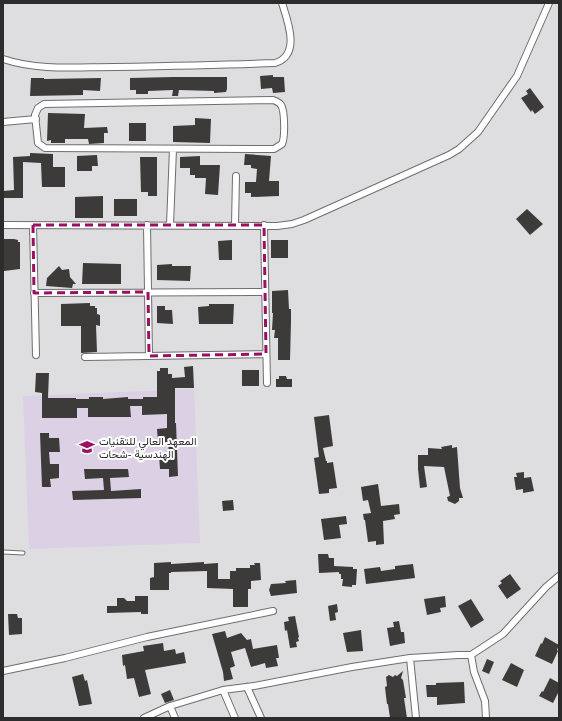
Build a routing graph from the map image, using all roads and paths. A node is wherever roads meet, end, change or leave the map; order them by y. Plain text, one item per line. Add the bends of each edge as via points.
1 (282, 3) edge
2 (549, 3) edge
3 (3, 59) edge
4 (36, 119) junction
5 (3, 122) edge
6 (173, 149) junction
7 (236, 176) dead end
8 (3, 225) edge
9 (33, 225) junction
10 (147, 225) junction
11 (170, 225) junction
12 (235, 225) junction
13 (264, 225) junction
14 (148, 292) junction
15 (265, 292) junction
16 (34, 293) junction
17 (266, 354) junction
18 (36, 355) dead end
19 (149, 356) junction
20 (85, 357) dead end
21 (267, 383) dead end
22 (3, 552) edge
23 (24, 552) dead end
24 (559, 576) edge
25 (274, 611) dead end
26 (471, 655) junction
27 (410, 658) junction
28 (3, 671) edge
29 (247, 687) junction
30 (223, 690) junction
31 (170, 706) junction
32 (144, 718) edge
33 (175, 718) edge
34 (235, 718) edge
35 (261, 718) edge
36 (416, 718) edge
37 (486, 718) edge

1 - 3 street via 291,46 286,57 275,63 44,67
2 - 13 street via 517,76 478,132 460,149 304,220 284,225
4 - 5 street
4 - 6 street via 38,143 45,148
4 - 6 street via 36,110 44,104 270,100 279,102 282,107 284,138 277,148
6 - 11 street
7 - 12 street
8 - 9 street
9 - 10 street
9 - 16 street
10 - 11 street
10 - 14 street
11 - 12 street
12 - 13 street
13 - 15 street
14 - 15 street
14 - 16 street
14 - 19 street
15 - 17 street
16 - 18 street
17 - 19 street
17 - 21 street
19 - 20 street
22 - 23 lane
24 - 26 street via 546,586 503,634
25 - 28 street via 147,637
26 - 27 street
26 - 37 street via 474,672 485,701
27 - 29 street
27 - 36 street
29 - 30 street
29 - 35 street
30 - 31 street
30 - 34 street
31 - 32 street
31 - 33 street

